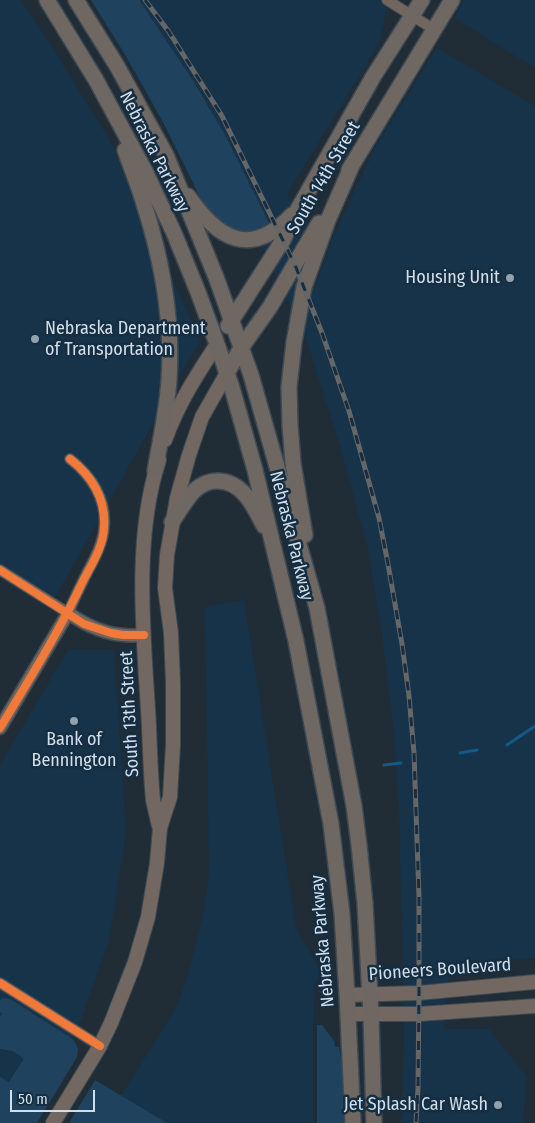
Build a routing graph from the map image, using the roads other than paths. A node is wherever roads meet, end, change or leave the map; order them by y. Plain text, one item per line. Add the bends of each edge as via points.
1 (47, 0) edge
2 (76, 0) edge
3 (387, 0) edge
4 (422, 0) edge
5 (452, 0) edge
6 (412, 16) junction
7 (434, 30) junction
8 (105, 97) junction
9 (166, 155) junction
10 (353, 163) junction
11 (296, 210) junction
12 (232, 320) junction
13 (217, 344) junction
14 (242, 348) junction
15 (227, 373) junction
16 (70, 459) dead end
17 (155, 471) junction
18 (172, 522) junction
19 (274, 545) junction
20 (0, 570) edge
21 (317, 608) junction
22 (68, 613) junction
23 (144, 634) junction
24 (0, 728) edge
25 (160, 828) junction
26 (0, 982) edge
27 (535, 982) edge
28 (370, 994) junction
29 (347, 995) junction
30 (535, 1006) edge
31 (348, 1014) junction
32 (371, 1015) junction
33 (100, 1046) junction
34 (53, 1123) edge
35 (353, 1123) edge
36 (374, 1123) edge

1 - 8 main road, Nebraska Parkway
2 - 9 main road, Nebraska Parkway
3 - 6 street
4 - 6 main road, South 14th Street
5 - 7 main road, South 14th Street
6 - 7 street
6 - 11 main road, South 14th Street
7 - 10 main road, South 14th Street
8 - 13 main road, Nebraska Parkway via 174,233
8 - 17 main road via 144,203 166,299 169,380
9 - 11 main road via 198,209 229,236 259,239 277,229
9 - 12 main road, Nebraska Parkway
10 - 14 main road, South 14th Street via 270,307
10 - 21 main road via 304,287 289,387 293,464
11 - 12 main road, South 14th Street via 283,240
12 - 13 main road, South 14th Street
12 - 14 main road, Nebraska Parkway
13 - 15 main road, Nebraska Parkway
13 - 17 main road, South 13th Street via 173,418
14 - 15 main road, South 14th Street
14 - 21 main road, Nebraska Parkway
15 - 18 main road, South 13th Street via 202,417
15 - 19 main road, Nebraska Parkway
16 - 22 street via 80,466 95,486 104,512 104,528 96,556
17 - 23 main road, South 13th Street via 143,555
18 - 19 main road via 196,490 205,484 213,481 232,483 246,494
18 - 25 main road, South 13th Street via 165,588 171,633 173,745 170,797
19 - 29 main road, Nebraska Parkway via 331,824 342,914
20 - 22 street
21 - 28 main road, Nebraska Parkway via 354,806 365,904
22 - 23 street via 84,624 106,632
22 - 24 street
23 - 25 main road, South 13th Street via 154,802
25 - 33 main road, South 13th Street via 153,893 141,943
26 - 33 street
27 - 28 main road, Pioneers Boulevard via 419,993
28 - 29 main road, Pioneers Boulevard
28 - 32 main road, Nebraska Parkway
29 - 31 main road, Nebraska Parkway
30 - 32 main road
31 - 32 main road
31 - 35 main road, Nebraska Parkway
32 - 36 main road, Nebraska Parkway
33 - 34 main road, South 13th Street

